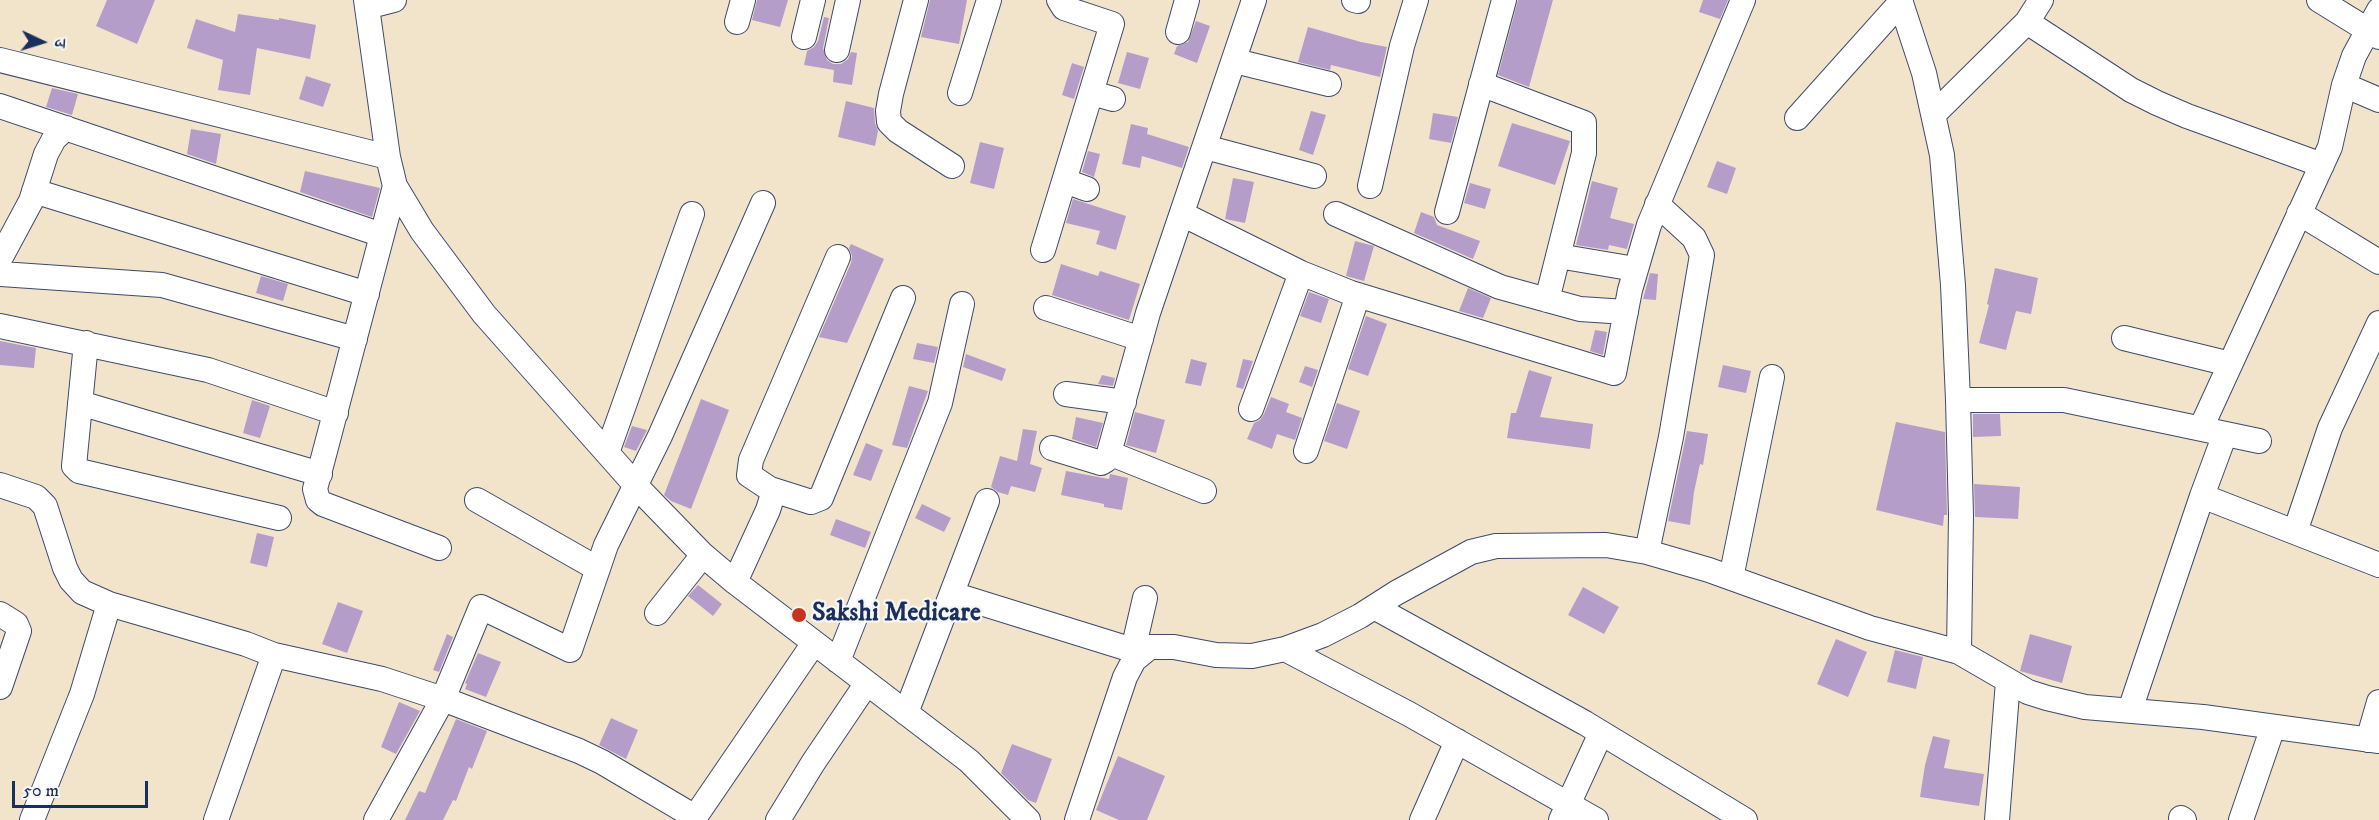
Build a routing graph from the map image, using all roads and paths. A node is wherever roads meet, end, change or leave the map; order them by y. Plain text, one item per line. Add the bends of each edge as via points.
1 (394, 0) edge
2 (813, 0) edge
3 (848, 0) edge
4 (916, 0) edge
5 (989, 0) edge
6 (1059, 0) edge
7 (1187, 0) edge
8 (1254, 0) edge
9 (1416, 0) edge
10 (1504, 0) edge
11 (1743, 0) edge
12 (2041, 0) edge
13 (2319, 0) edge
14 (1900, 1) edge
15 (367, 4) edge
16 (2027, 22) junction
17 (2375, 26) edge
18 (1178, 32) dead end
19 (804, 37) dead end
20 (837, 50) dead end
21 (0, 60) edge
22 (1235, 61) junction
23 (1329, 84) dead end
24 (1481, 84) junction
25 (2344, 85) junction
26 (960, 93) dead end
27 (2379, 100) edge
28 (0, 106) edge
29 (1934, 114) junction
30 (1797, 118) dead end
31 (66, 128) junction
32 (1205, 147) junction
33 (388, 157) junction
34 (2322, 165) junction
35 (952, 166) dead end
36 (1314, 176) dead end
37 (1065, 181) junction
38 (395, 186) junction
39 (1370, 186) dead end
40 (1087, 189) dead end
41 (34, 191) junction
42 (763, 203) dead end
43 (1657, 204) junction
44 (1447, 212) dead end
45 (2299, 213) junction
46 (692, 214) dead end
47 (1182, 214) junction
48 (1336, 214) dead end
49 (382, 235) junction
50 (1043, 250) dead end
51 (1558, 256) junction
52 (838, 257) dead end
53 (2379, 262) edge
54 (1, 263) edge
55 (1635, 270) junction
56 (1301, 273) junction
57 (367, 294) junction
58 (1358, 295) junction
59 (903, 298) dead end
60 (1546, 300) junction
61 (962, 304) dead end
62 (1046, 308) dead end
63 (1626, 312) junction
64 (2379, 323) edge
65 (0, 326) edge
66 (356, 339) junction
67 (1141, 339) junction
68 (2124, 339) dead end
69 (86, 343) junction
70 (2230, 364) junction
71 (1772, 377) dead end
72 (1066, 394) dead end
73 (1958, 400) junction
74 (1124, 402) junction
75 (80, 403) junction
76 (1251, 410) dead end
77 (336, 413) junction
78 (2200, 428) junction
79 (2225, 434) junction
80 (2259, 441) dead end
81 (1052, 448) dead end
82 (1306, 451) dead end
83 (607, 453) junction
84 (1109, 453) junction
85 (320, 474) junction
86 (0, 485) edge
87 (636, 486) junction
88 (770, 489) junction
89 (1204, 491) dead end
90 (2202, 496) junction
91 (477, 500) dead end
92 (987, 501) dead end
93 (279, 518) dead end
94 (2295, 532) junction
95 (439, 548) dead end
96 (1647, 552) junction
97 (703, 555) junction
98 (2379, 565) edge
99 (598, 569) junction
100 (1731, 578) junction
101 (735, 582) junction
102 (952, 594) junction
103 (1145, 598) dead end
104 (109, 604) junction
105 (1374, 607) junction
106 (657, 613) dead end
107 (0, 614) edge
108 (814, 643) junction
109 (1285, 649) junction
110 (1138, 651) junction
111 (1959, 652) junction
112 (273, 655) junction
113 (838, 661) junction
114 (2008, 681) junction
115 (867, 683) junction
116 (0, 687) edge
117 (443, 699) junction
118 (2379, 702) edge
119 (2130, 710) junction
120 (906, 713) junction
121 (2273, 727) junction
122 (1601, 733) junction
123 (1457, 741) junction
124 (2374, 741) edge
125 (1565, 812) edge
126 (694, 818) edge
127 (32, 820) edge
128 (216, 820) edge
129 (376, 820) edge
130 (778, 820) edge
131 (1028, 820) edge
132 (1077, 820) edge
133 (1422, 820) edge
134 (1596, 820) edge
135 (1745, 820) edge
136 (1997, 820) edge
137 (2241, 820) edge

1 - 15 street
2 - 19 street
3 - 20 street
4 - 35 street via 891,94 889,122
5 - 26 street
6 - 37 street via 1064,8 1112,24 1102,96
7 - 18 street
8 - 22 street
9 - 39 street
10 - 24 street
11 - 43 street
12 - 16 street
13 - 17 street
14 - 29 street
14 - 30 street
15 - 33 street
16 - 29 street
16 - 34 street via 2148,99
17 - 25 street via 2354,56
21 - 33 street
22 - 23 street
22 - 32 street
24 - 44 street
24 - 51 street via 1584,123 1584,153
25 - 27 street
25 - 34 street via 2333,137
28 - 31 street
29 - 73 street via 1942,155 1952,273
31 - 41 street via 45,154
31 - 49 street
32 - 36 street
32 - 47 street
33 - 38 street
34 - 45 street
37 - 40 street
37 - 50 street
38 - 49 street
38 - 83 street via 422,231 484,314
41 - 54 street
41 - 57 street
42 - 87 street
43 - 55 street
43 - 96 street via 1694,238 1702,255
45 - 53 street
45 - 70 street
46 - 83 street
47 - 56 street
47 - 67 street
48 - 60 street via 1500,287
49 - 57 street
51 - 55 street
51 - 60 street
52 - 88 street via 748,468 749,475
54 - 66 street via 162,285
55 - 63 street
56 - 58 street
56 - 76 street
57 - 66 street
58 - 63 street via 1614,373
58 - 82 street
59 - 88 street via 820,498 812,502
60 - 63 street via 1580,309
61 - 113 street via 939,403
62 - 67 street
64 - 94 street via 2330,428
65 - 69 street
66 - 77 street
67 - 74 street
68 - 70 street
69 - 75 street
69 - 77 street via 208,370
70 - 78 street
71 - 100 street
72 - 74 street
73 - 78 street via 2064,400
73 - 111 street
74 - 84 street
75 - 85 street
75 - 93 street via 74,466 79,471
77 - 85 street
78 - 79 street
79 - 80 street
79 - 90 street
81 - 84 street via 1101,463
83 - 87 street
84 - 89 street
85 - 95 street via 315,489 323,504
86 - 104 street via 36,497 45,506 71,580 82,592
87 - 97 street
87 - 99 street
88 - 101 street via 768,510
90 - 94 street
90 - 119 street
91 - 99 street
92 - 102 street
94 - 98 street
96 - 100 street
96 - 105 street via 1606,545 1496,546 1471,552
97 - 101 street
97 - 106 street
99 - 117 street via 570,650 481,607
100 - 111 street via 1870,628
101 - 108 street
102 - 110 street
102 - 120 street
103 - 110 street
104 - 112 street
104 - 127 street via 82,694
105 - 109 street via 1323,635
105 - 122 street
107 - 116 street via 16,624 19,631
108 - 113 street
108 - 126 street
109 - 110 street via 1252,656 1174,647
109 - 123 street
110 - 132 street via 1125,677
111 - 114 street
112 - 117 street via 382,679
112 - 128 street
113 - 115 street
114 - 119 street via 2028,692 2085,707
114 - 136 street
115 - 120 street
115 - 130 street
117 - 126 street via 587,755
117 - 129 street
118 - 124 street
119 - 121 street
120 - 131 street via 969,761
121 - 124 street
121 - 137 street
122 - 125 street
122 - 135 street
123 - 125 street
123 - 133 street
125 - 134 street

